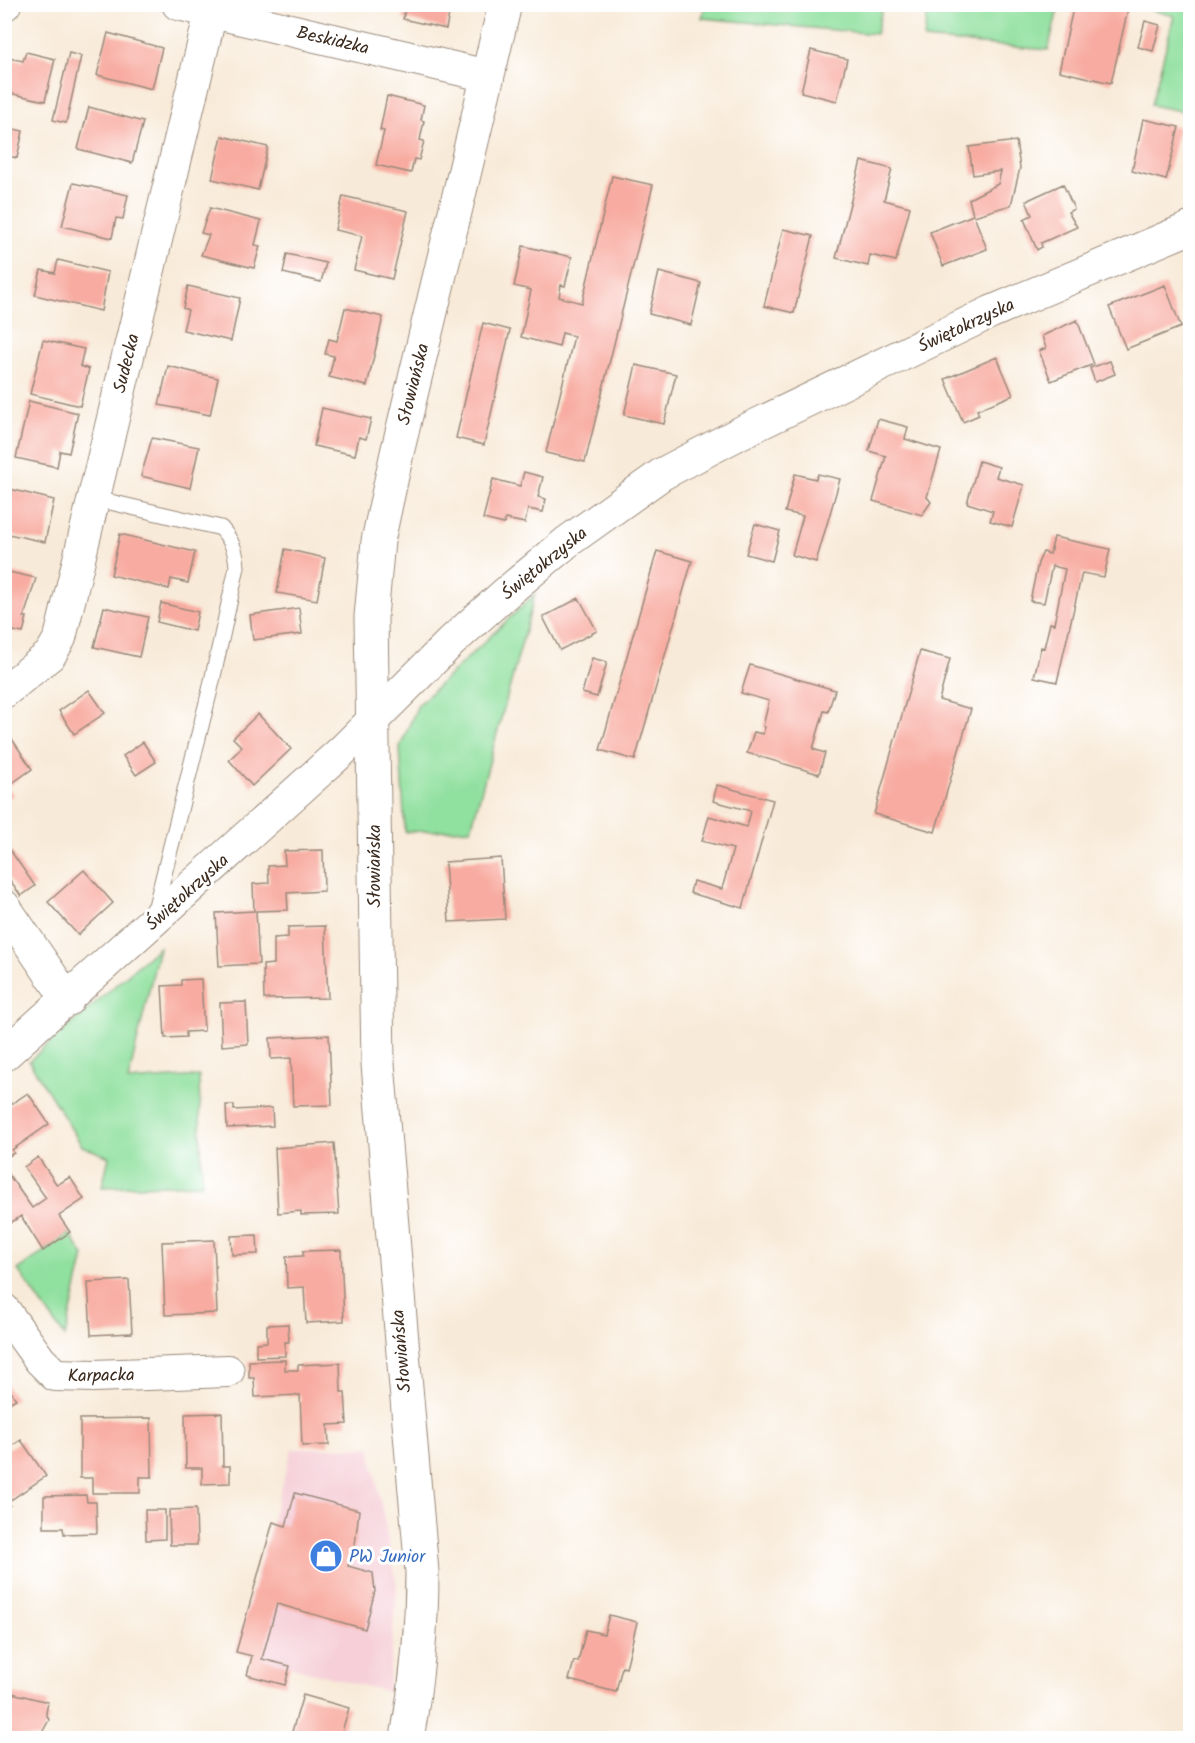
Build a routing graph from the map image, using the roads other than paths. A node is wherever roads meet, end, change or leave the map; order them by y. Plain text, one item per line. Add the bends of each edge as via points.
1 (178, 4) edge
2 (505, 4) edge
3 (211, 12) junction
4 (488, 76) junction
5 (1191, 228) edge
6 (93, 498) junction
7 (4, 692) edge
8 (372, 722) junction
9 (4, 906) edge
10 (152, 924) junction
11 (68, 1000) junction
12 (4, 1055) edge
13 (4, 1310) edge
14 (228, 1371) dead end
15 (406, 1738) edge

1 - 3 street, Beskidzka
2 - 4 street, Słowiańska
3 - 4 street, Beskidzka
3 - 6 street, Sudecka
4 - 8 street, Słowiańska via 378,542 371,617
5 - 8 street, Świętokrzyska via 991,312 662,474 567,542 507,592
6 - 7 street, Sudecka via 60,638 50,655
6 - 10 lane via 221,528 236,555 237,567 210,690
8 - 10 street, Świętokrzyska
8 - 15 street, Słowiańska via 377,1054 422,1572 421,1639
9 - 11 street
10 - 11 street, Świętokrzyska
11 - 12 street, Świętokrzyska
13 - 14 street, Karpacka via 55,1375

